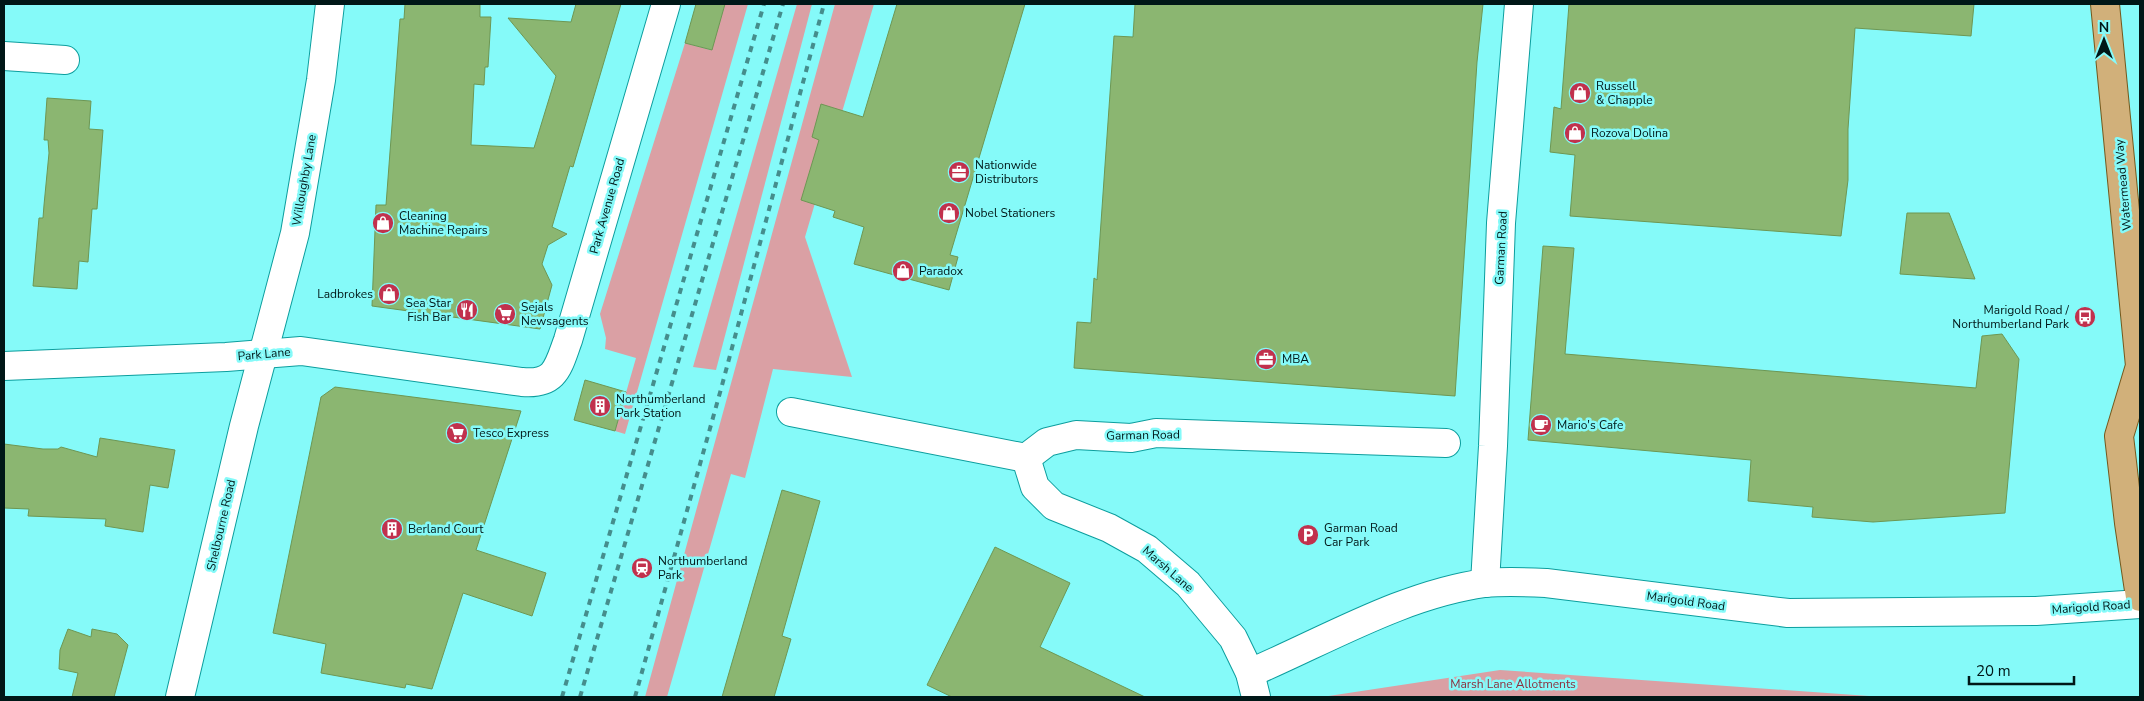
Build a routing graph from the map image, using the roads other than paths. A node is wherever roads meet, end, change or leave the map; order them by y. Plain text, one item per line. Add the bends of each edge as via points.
1 (330, 4) edge
2 (666, 4) edge
3 (1519, 4) edge
4 (2106, 4) edge
5 (4, 56) edge
6 (65, 60) dead end
7 (264, 354) junction
8 (4, 366) edge
9 (2140, 366) edge
10 (522, 382) joint
11 (792, 412) dead end
12 (1446, 443) dead end
13 (1026, 458) junction
14 (1485, 583) junction
15 (2140, 597) edge
16 (2140, 604) edge
17 (1253, 685) edge
18 (180, 697) edge

1 - 7 street, Willoughby Lane via 321,80 295,233
2 - 10 street, Park Avenue Road via 559,364 545,381
3 - 14 street, Garman Road via 1501,223
4 - 9 main road, Watermead Way
5 - 6 street
7 - 8 street, Park Lane
7 - 10 street, Park Lane via 301,351
7 - 18 street, Shelbourne Road
9 - 15 main road, Watermead Way via 2119,436
11 - 13 street
12 - 13 street, Garman Road via 1156,434 1131,438 1076,435 1048,442
13 - 17 street, Marsh Lane via 1035,487 1054,506 1109,528 1147,549 1188,584 1233,638
14 - 16 street, Marigold Road via 1546,583 1741,609 1805,614 2036,611
14 - 17 street, Marigold Road via 1402,605

